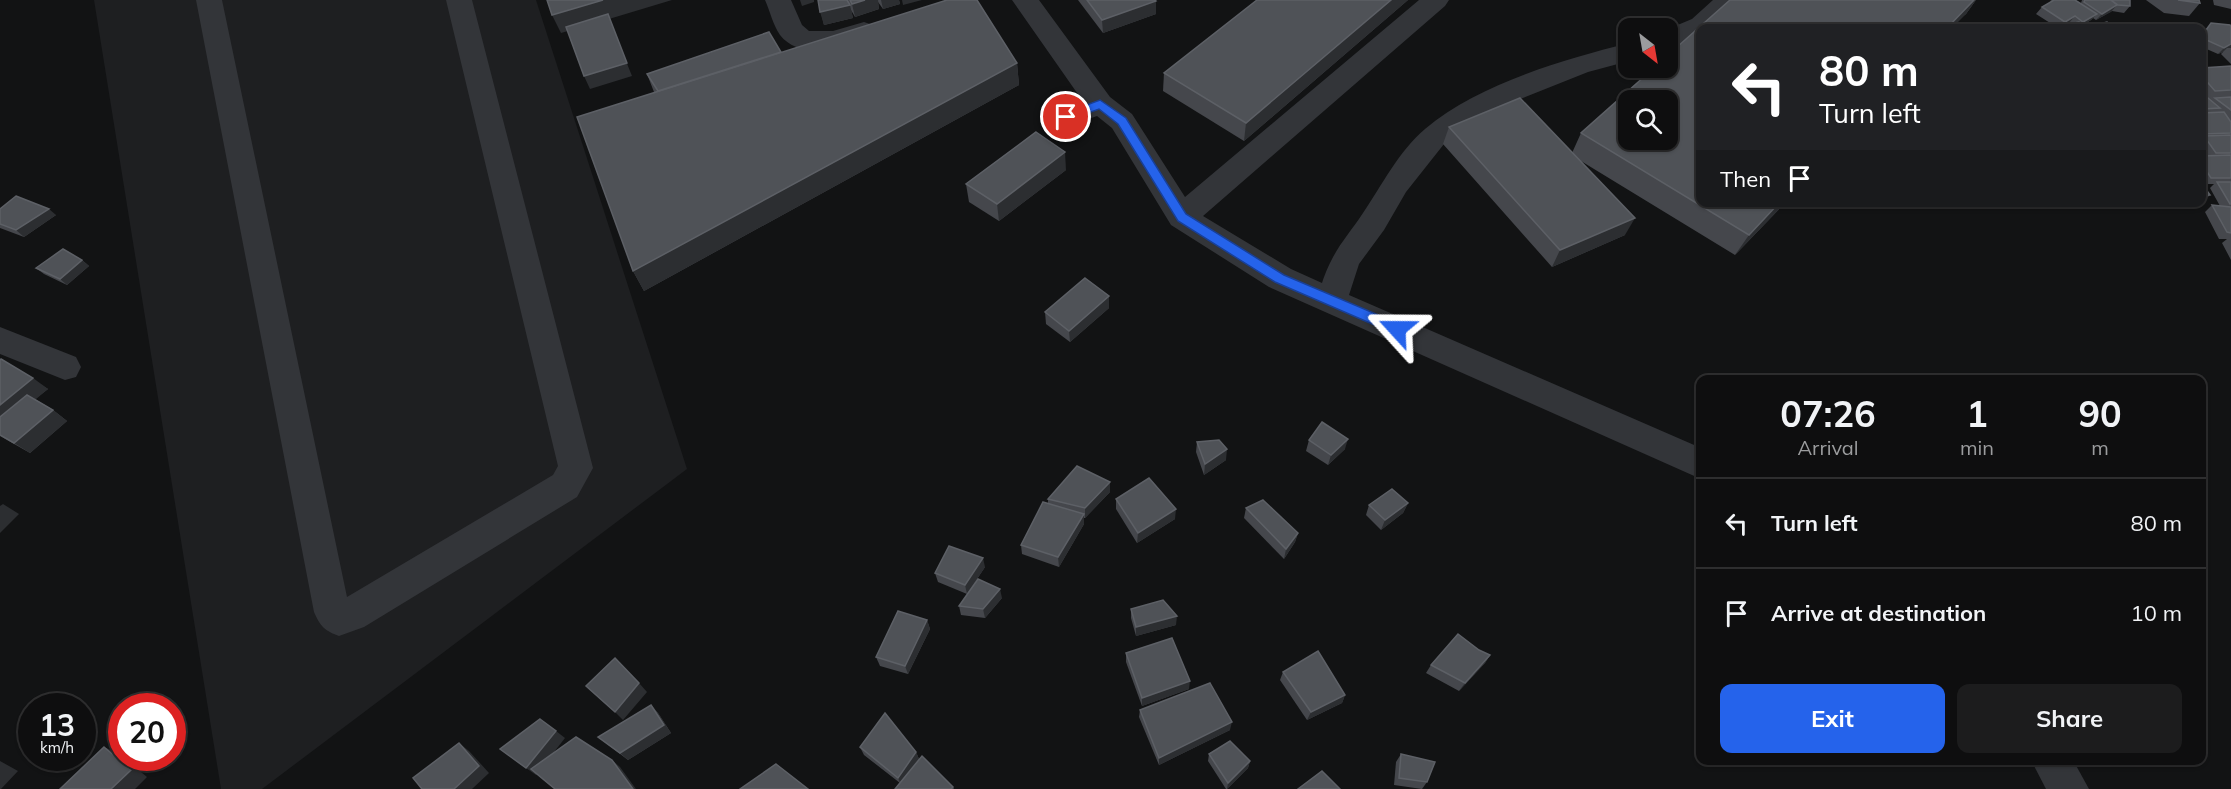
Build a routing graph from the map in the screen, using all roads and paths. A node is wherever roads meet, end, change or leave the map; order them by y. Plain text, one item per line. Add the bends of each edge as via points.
1 (209, 0) edge
2 (459, 0) edge
3 (778, 0) edge
4 (1025, 0) edge
5 (1436, 0) edge
6 (1729, 0) edge
7 (889, 23) edge
8 (1702, 24) edge
9 (1696, 27) edge
10 (1678, 35) edge
11 (1618, 55) edge
12 (1100, 104) junction
13 (1066, 117) dead end
14 (1182, 218) junction
15 (1332, 300) junction
16 (0, 340) edge
17 (65, 367) dead end
18 (1696, 462) edge
19 (2053, 765) edge
20 (2069, 789) edge

1 - 2 street via 332,612 339,619 565,486 576,468
3 - 7 street via 791,30 803,40 833,40
4 - 12 street
5 - 14 street
6 - 8 street
9 - 10 street
11 - 15 street via 1580,65 1478,105 1434,137 1396,184 1345,260
12 - 13 street
12 - 14 street via 1122,121
14 - 15 street via 1280,278
15 - 18 street
16 - 17 street
19 - 20 street

